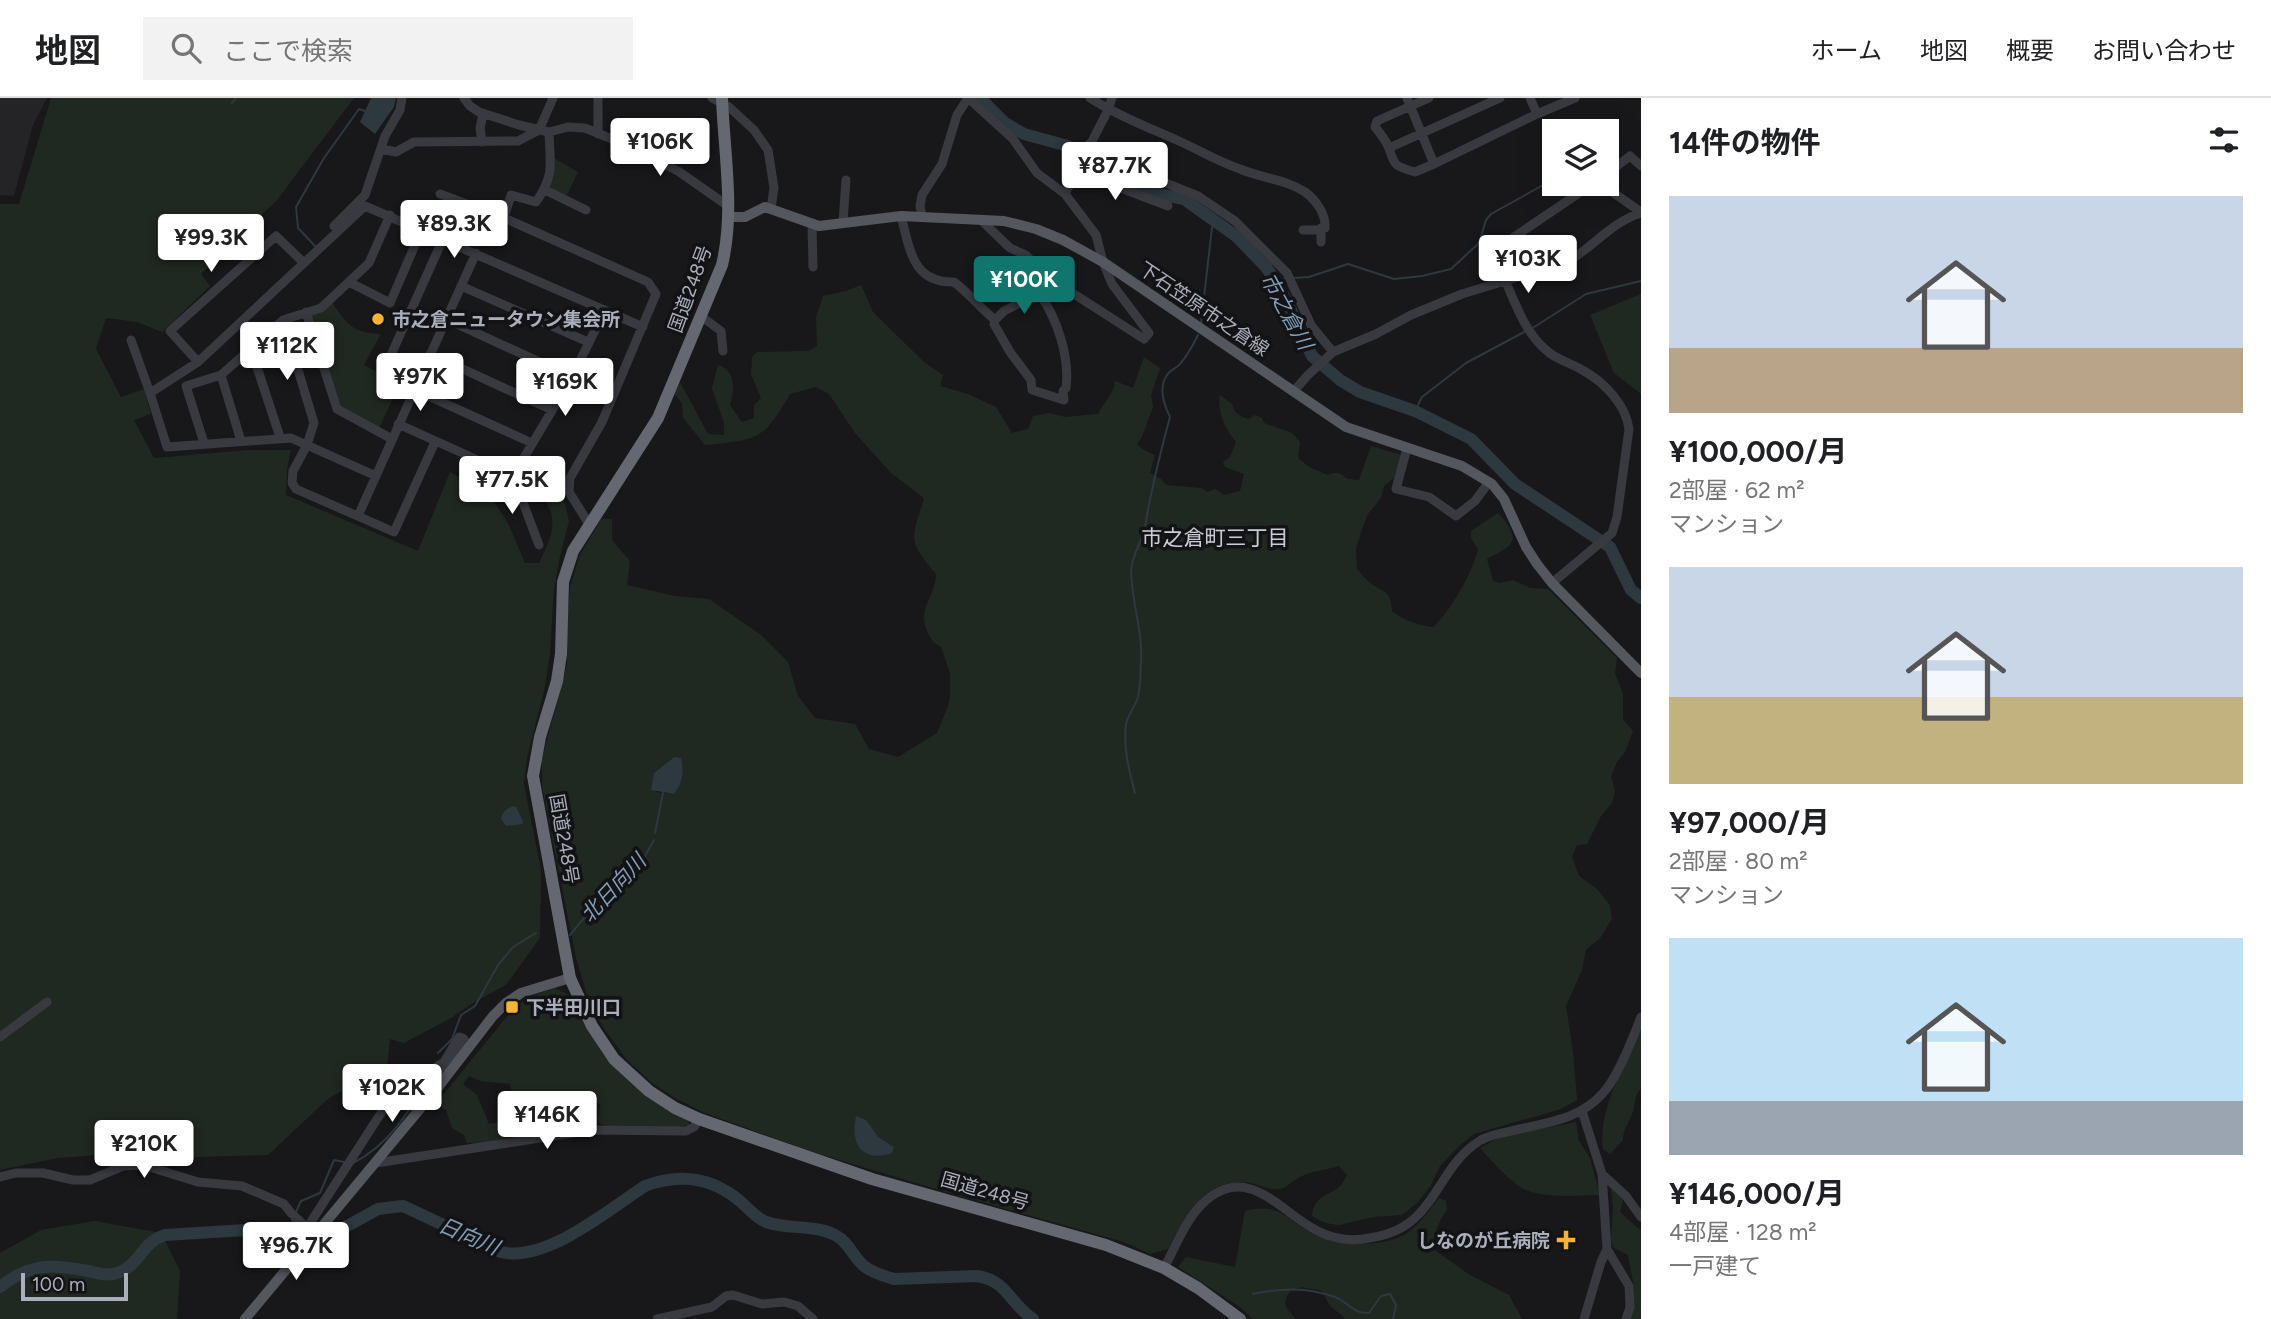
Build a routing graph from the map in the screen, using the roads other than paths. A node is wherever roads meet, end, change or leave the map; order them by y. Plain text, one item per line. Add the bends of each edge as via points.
1 (402, 98) edge
2 (464, 98) edge
3 (554, 98) edge
4 (598, 98) edge
5 (968, 98) edge
6 (1090, 98) edge
7 (1112, 98) edge
8 (1429, 98) edge
9 (1500, 98) edge
10 (1530, 98) edge
11 (1576, 98) edge
12 (719, 100) edge
13 (1408, 102) edge
14 (1108, 110) junction
15 (483, 114) junction
16 (1537, 114) junction
17 (544, 131) junction
18 (598, 134) junction
19 (1422, 134) junction
20 (482, 142) junction
21 (1089, 144) junction
22 (1389, 148) junction
23 (381, 149) junction
24 (1082, 160) junction
25 (1434, 163) junction
26 (1619, 164) edge
27 (1641, 166) edge
28 (846, 180) dead end
29 (545, 190) junction
30 (440, 194) dead end
31 (1065, 194) junction
32 (1573, 196) edge
33 (1618, 196) edge
34 (1168, 206) dead end
35 (771, 208) junction
36 (586, 209) dead end
37 (728, 212) junction
38 (1641, 213) edge
39 (390, 215) junction
40 (901, 216) junction
41 (922, 216) junction
42 (504, 218) junction
43 (982, 221) junction
44 (843, 222) junction
45 (812, 223) junction
46 (422, 229) junction
47 (1321, 229) junction
48 (1303, 230) dead end
49 (443, 239) junction
50 (1321, 242) dead end
51 (323, 244) junction
52 (476, 253) junction
53 (304, 262) junction
54 (1103, 262) junction
55 (813, 267) dead end
56 (1530, 272) junction
57 (1046, 276) junction
58 (1505, 280) junction
59 (349, 282) junction
60 (461, 286) junction
61 (1039, 293) junction
62 (605, 310) junction
63 (306, 312) junction
64 (702, 317) junction
65 (446, 319) junction
66 (283, 320) junction
67 (995, 320) junction
68 (643, 327) junction
69 (131, 340) dead end
70 (588, 342) junction
71 (251, 349) junction
72 (723, 351) dead end
73 (1333, 352) junction
74 (430, 354) junction
75 (198, 362) junction
76 (221, 375) junction
77 (572, 377) junction
78 (414, 390) junction
79 (1294, 391) junction
80 (150, 393) junction
81 (552, 410) junction
82 (398, 424) junction
83 (281, 437) junction
84 (392, 439) junction
85 (241, 441) junction
86 (435, 442) junction
87 (204, 443) junction
88 (532, 443) junction
89 (307, 445) junction
90 (1407, 448) junction
91 (376, 476) junction
92 (513, 476) junction
93 (1489, 482) junction
94 (358, 516) junction
95 (589, 524) junction
96 (539, 545) dead end
97 (1552, 583) junction
98 (1641, 673) edge
99 (570, 978) junction
100 (47, 1002) dead end
101 (1641, 1017) edge
102 (0, 1037) edge
103 (439, 1086) junction
104 (1582, 1111) junction
105 (699, 1119) junction
106 (376, 1163) junction
107 (1602, 1174) junction
108 (0, 1177) edge
109 (1626, 1196) junction
110 (1641, 1204) edge
111 (1641, 1217) edge
112 (311, 1232) junction
113 (1607, 1249) junction
114 (1164, 1268) junction
115 (669, 1318) edge
116 (245, 1319) edge
117 (657, 1319) edge
118 (813, 1319) edge
119 (1240, 1319) edge
120 (1584, 1319) edge
121 (1626, 1319) edge

1 - 23 street
2 - 15 street
3 - 17 street
4 - 18 street
5 - 31 street via 1013,139 1037,173
5 - 41 street via 957,115 942,164 922,195
6 - 14 street
7 - 14 street
8 - 13 street
9 - 19 street
10 - 16 street
11 - 16 street
12 - 35 street via 768,150 774,188
12 - 37 highway, 国道248号
13 - 19 street
13 - 22 street via 1377,121
14 - 21 street
14 - 47 street via 1237,168 1307,193 1323,212 1326,221
15 - 17 street
15 - 20 street
16 - 25 street
17 - 18 street via 568,127
17 - 20 street via 518,141
17 - 29 street via 551,173
18 - 37 street via 678,170
19 - 22 street
19 - 25 street
20 - 23 street via 414,142 396,152
21 - 24 street
21 - 73 street via 1126,167 1198,196 1235,221 1289,277 1311,325
22 - 25 street via 1399,167 1415,172
23 - 51 street via 365,195 323,237
24 - 31 street
24 - 34 street via 1118,187
26 - 27 street via 1630,156
28 - 44 street
29 - 36 street
29 - 42 street via 536,202 511,195
30 - 42 street
31 - 54 street via 1096,235
32 - 56 street via 1514,237
33 - 38 street
35 - 37 main road via 745,216
35 - 45 main road, 下石笠原市之倉線
37 - 64 highway, 国道248号 via 727,246
38 - 56 street via 1573,259
39 - 46 street
39 - 51 street via 365,206
39 - 59 street via 369,262
40 - 41 main road, 下石笠原市之倉線
40 - 44 main road, 下石笠原市之倉線
40 - 67 street via 910,251 926,276 954,282
41 - 43 main road, 下石笠原市之倉線
42 - 68 street via 649,282 656,294
43 - 54 main road, 下石笠原市之倉線 via 1037,229
43 - 57 street via 1010,248 1027,255
44 - 45 main road, 下石笠原市之倉線
45 - 55 street
46 - 49 street
46 - 59 street via 390,303
47 - 48 street
47 - 50 street
49 - 52 street
49 - 78 street via 382,375
51 - 53 street
52 - 60 street
52 - 62 street
53 - 75 street
53 - 75 street via 276,236 170,331
54 - 57 street via 1112,284 1149,333 1144,339
54 - 79 main road, 下石笠原市之倉線
56 - 58 street
57 - 61 street
58 - 73 street via 1462,293
58 - 97 street via 1531,334 1551,354 1586,371 1613,395 1627,416 1629,429 1612,533
59 - 63 street via 321,308
60 - 65 street
60 - 70 street
61 - 67 street
61 - 67 street via 1055,324 1065,360 1064,400 1032,390 1031,380 1010,352
62 - 68 street
62 - 70 street
63 - 66 street
63 - 84 street via 337,409
64 - 72 street via 721,331
64 - 95 highway, 国道248号 via 658,418
65 - 74 street
65 - 77 street
66 - 71 street
66 - 89 street via 314,423
68 - 95 street via 602,422 570,478 569,492
69 - 80 street
70 - 77 street
71 - 76 street
71 - 83 street
73 - 79 street
74 - 78 street
74 - 81 street
75 - 80 street
76 - 85 street
76 - 87 street via 186,386
77 - 81 street
78 - 82 street
78 - 88 street
79 - 90 main road, 下石笠原市之倉線 via 1346,427
80 - 87 street via 167,447
81 - 88 street
82 - 84 street
82 - 86 street
83 - 85 street
83 - 89 street
84 - 91 street
85 - 87 street
86 - 92 street
86 - 94 street via 394,532
88 - 92 street
89 - 91 street
89 - 94 street via 293,471 296,489
90 - 93 main road, 下石笠原市之倉線 via 1462,467
90 - 93 street via 1396,489 1429,497 1456,516
91 - 94 street
92 - 96 street
93 - 97 main road, 下石笠原市之倉線 via 1504,499 1526,547
95 - 99 highway, 国道248号 via 573,551 563,582 557,681 533,776
97 - 98 main road, 下石笠原市之倉線
99 - 103 main road via 521,993 506,1003
99 - 105 highway, 国道248号 via 592,1026 614,1059 649,1091
100 - 102 street
101 - 104 street via 1604,1093
103 - 106 main road
103 - 112 street via 435,1079 466,1041 463,1038 459,1037 444,1062 402,1089 381,1113 348,1162
104 - 107 street
104 - 114 street via 1483,1139 1462,1154 1414,1220 1387,1235 1355,1240 1327,1235 1261,1192 1249,1188 1224,1191 1191,1217
105 - 106 street via 686,1131 593,1130
105 - 114 highway, 国道248号 via 872,1179 1106,1245
106 - 112 main road
107 - 109 street
107 - 113 street
108 - 112 street via 16,1173 90,1180 123,1166 143,1165 198,1182 242,1186 284,1204
109 - 110 street
109 - 111 street
112 - 116 main road via 304,1248
113 - 120 street
113 - 121 street via 1629,1286
114 - 119 highway, 国道248号
115 - 117 street
115 - 118 street via 712,1307 733,1295 762,1304 798,1306

